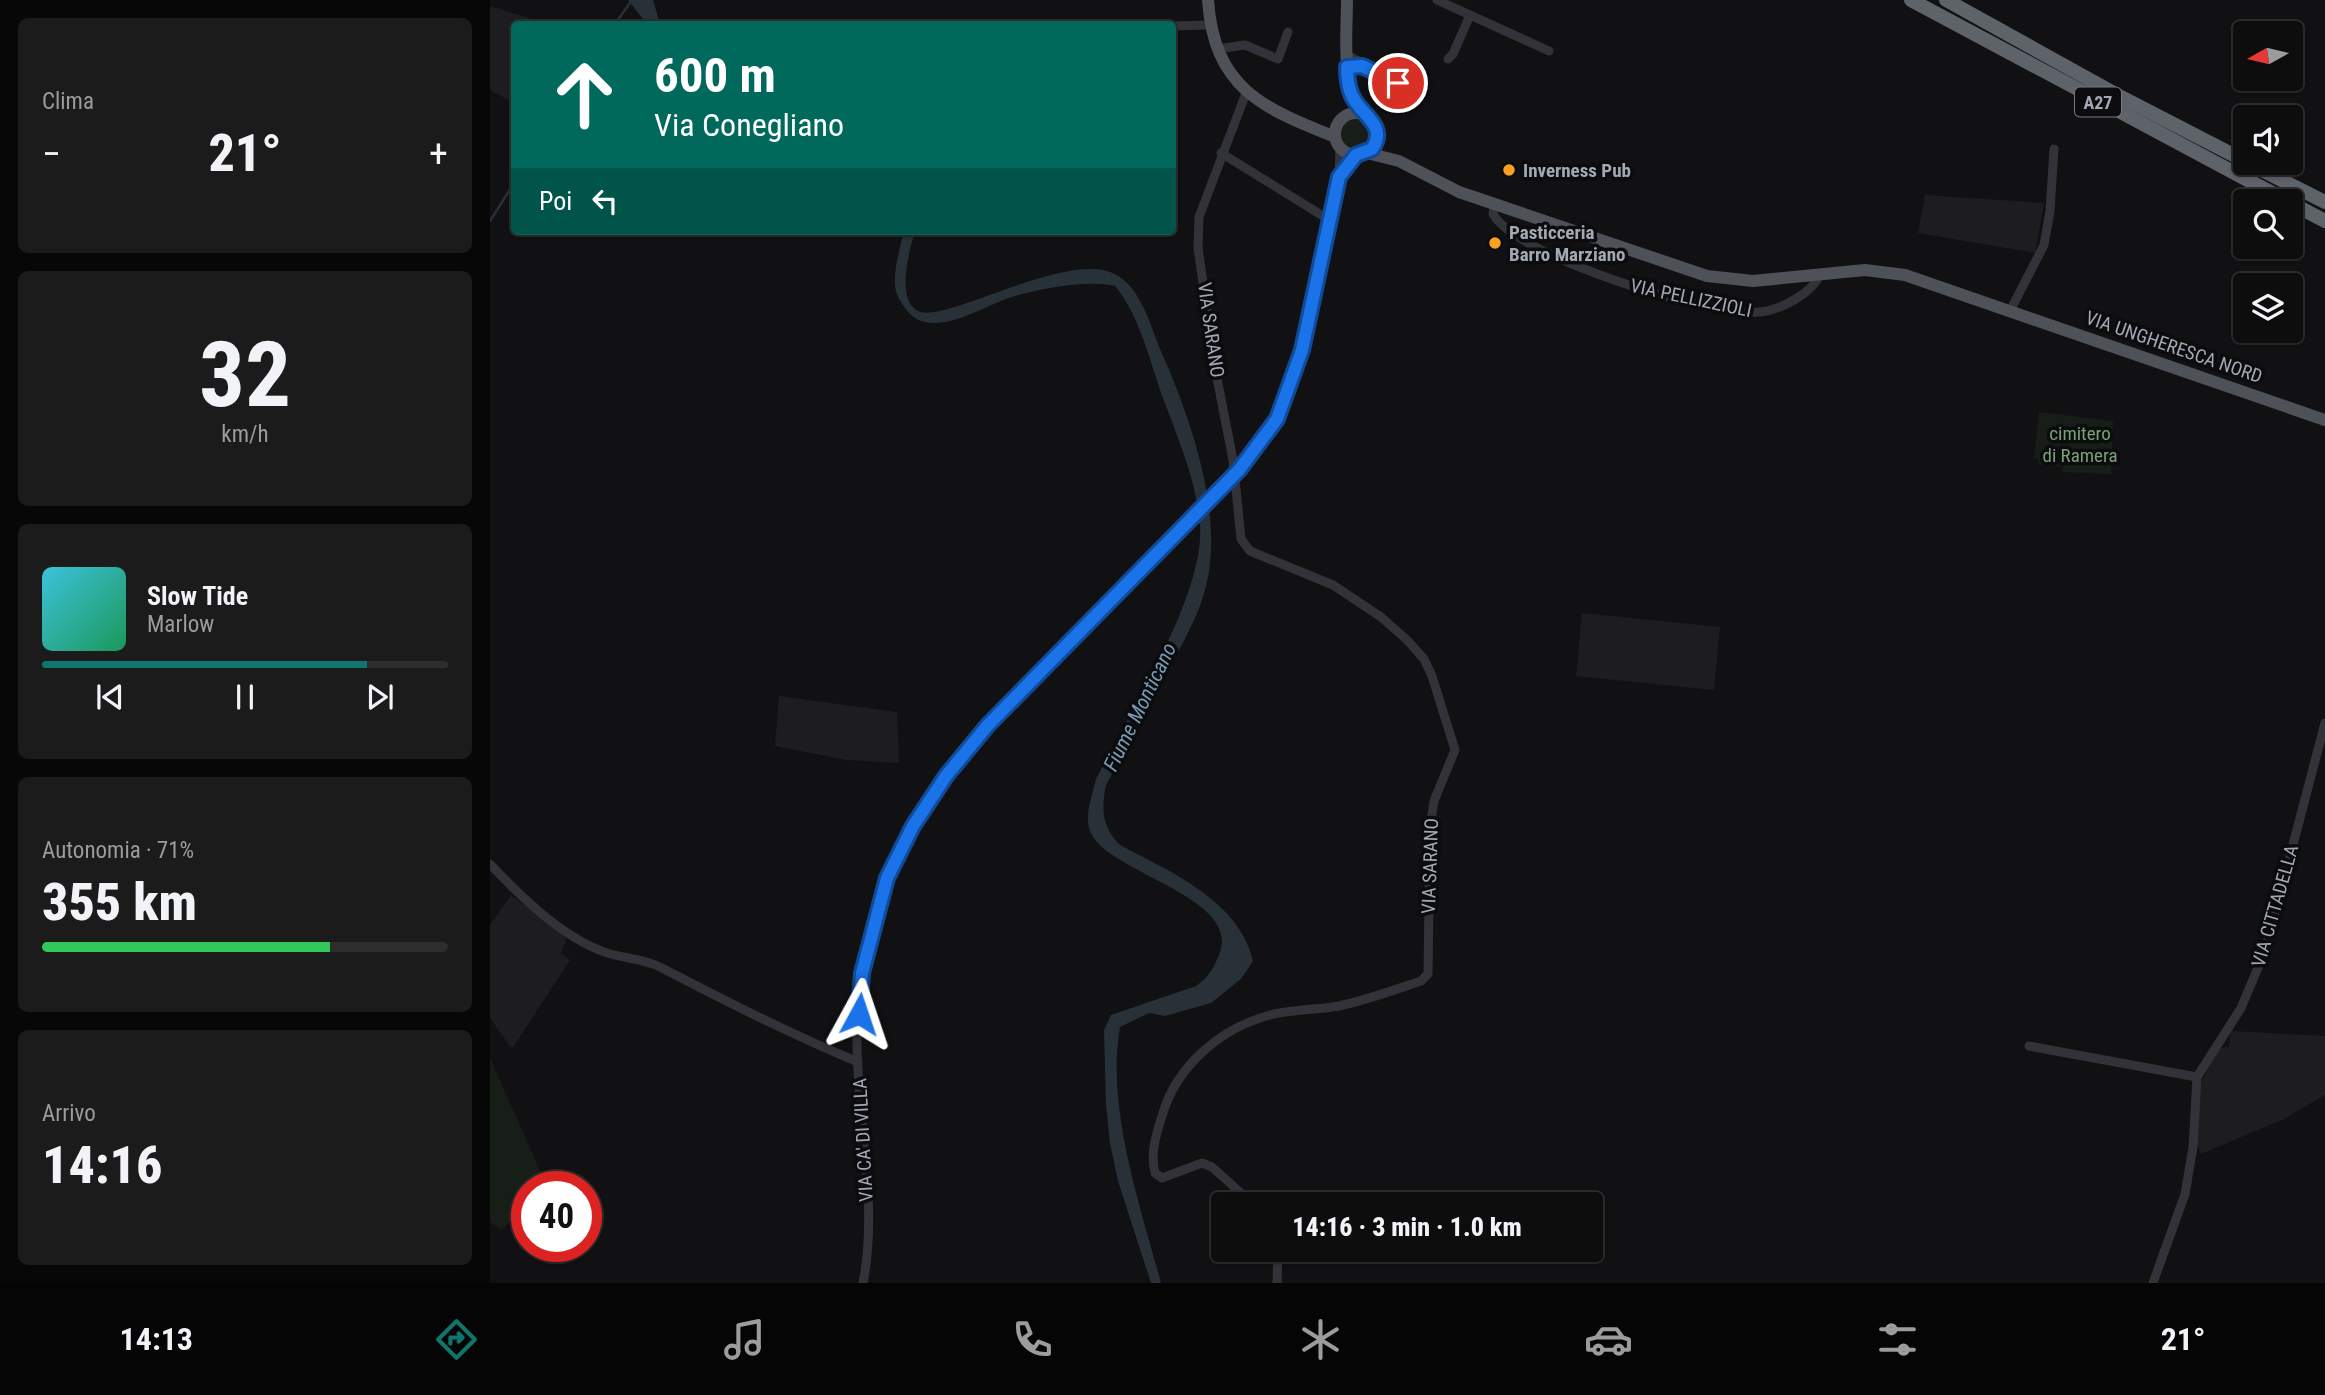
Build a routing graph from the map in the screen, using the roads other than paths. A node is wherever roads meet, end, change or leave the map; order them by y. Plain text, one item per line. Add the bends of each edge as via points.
1 (1208, 0) edge
2 (1347, 0) edge
3 (1437, 0) edge
4 (1911, 0) edge
5 (1946, 0) edge
6 (1470, 15) junction
7 (1176, 26) edge
8 (1210, 26) junction
9 (1289, 32) dead end
10 (1217, 49) junction
11 (1549, 51) dead end
12 (1448, 60) dead end
13 (1347, 61) junction
14 (1415, 91) dead end
15 (1246, 93) junction
16 (1365, 114) junction
17 (1378, 137) junction
18 (1338, 143) junction
19 (2054, 149) dead end
20 (1221, 153) junction
21 (1362, 154) junction
22 (2233, 155) edge
23 (1399, 161) junction
24 (2272, 175) edge
25 (1339, 177) junction
26 (2265, 189) edge
27 (2325, 202) edge
28 (1495, 203) junction
29 (2303, 209) edge
30 (1331, 221) junction
31 (2325, 221) edge
32 (1820, 274) junction
33 (2010, 311) junction
34 (2325, 420) edge
35 (2325, 723) edge
36 (490, 864) edge
37 (2029, 1046) dead end
38 (858, 1062) junction
39 (2197, 1077) junction
40 (1240, 1192) edge
41 (1278, 1262) edge
42 (863, 1283) edge
43 (1277, 1283) edge
44 (2153, 1283) edge

1 - 8 main road
2 - 13 main road
3 - 6 street
4 - 26 highway, A27
5 - 22 highway, A27
6 - 11 street
6 - 12 street
7 - 8 street
8 - 10 main road
9 - 10 street via 1278,59 1245,45
10 - 15 main road
13 - 14 street
13 - 16 main road via 1350,92
15 - 18 main road
15 - 20 street, VIA SARANO
16 - 17 main road via 1375,124
16 - 18 main road via 1352,113 1341,119
17 - 21 main road
17 - 23 main road, VIA UNGHERESCA NORD
18 - 21 main road
18 - 25 street, VIA CA' DI VILLA
19 - 33 street via 2044,245
20 - 30 street
20 - 40 street, VIA SARANO via 1199,217 1198,248 1233,460 1241,538 1250,551 1333,585 1406,640 1432,676 1455,750 1434,801 1428,974 1421,981 1338,1006 1255,1020 1215,1042 1176,1082 1155,1141 1155,1173 1162,1178 1202,1163
21 - 23 main road, VIA UNGHERESCA NORD
21 - 25 street
23 - 28 main road, VIA UNGHERESCA NORD via 1451,188
24 - 27 highway, A27
25 - 30 street, VIA CA' DI VILLA
28 - 32 main road, VIA UNGHERESCA NORD via 1707,276 1753,281
28 - 32 street, VIA PELLIZZIOLI via 1493,214 1500,223 1544,253 1599,276 1708,305 1764,312 1807,291
29 - 31 highway, A27
30 - 38 street, VIA CA' DI VILLA, bridge via 1291,387 1277,419 1244,464 975,739 913,826 887,878 862,973
32 - 33 main road, VIA UNGHERESCA NORD via 1865,270 1905,275
33 - 34 main road, VIA UNGHERESCA NORD
35 - 39 street, VIA CITTADELLA via 2265,951 2241,1008
36 - 38 street via 528,902 588,945 647,961 749,1015
37 - 39 street
38 - 42 street, VIA CA' DI VILLA via 867,1222
39 - 44 street, VIA CITTADELLA via 2185,1194
41 - 43 street

